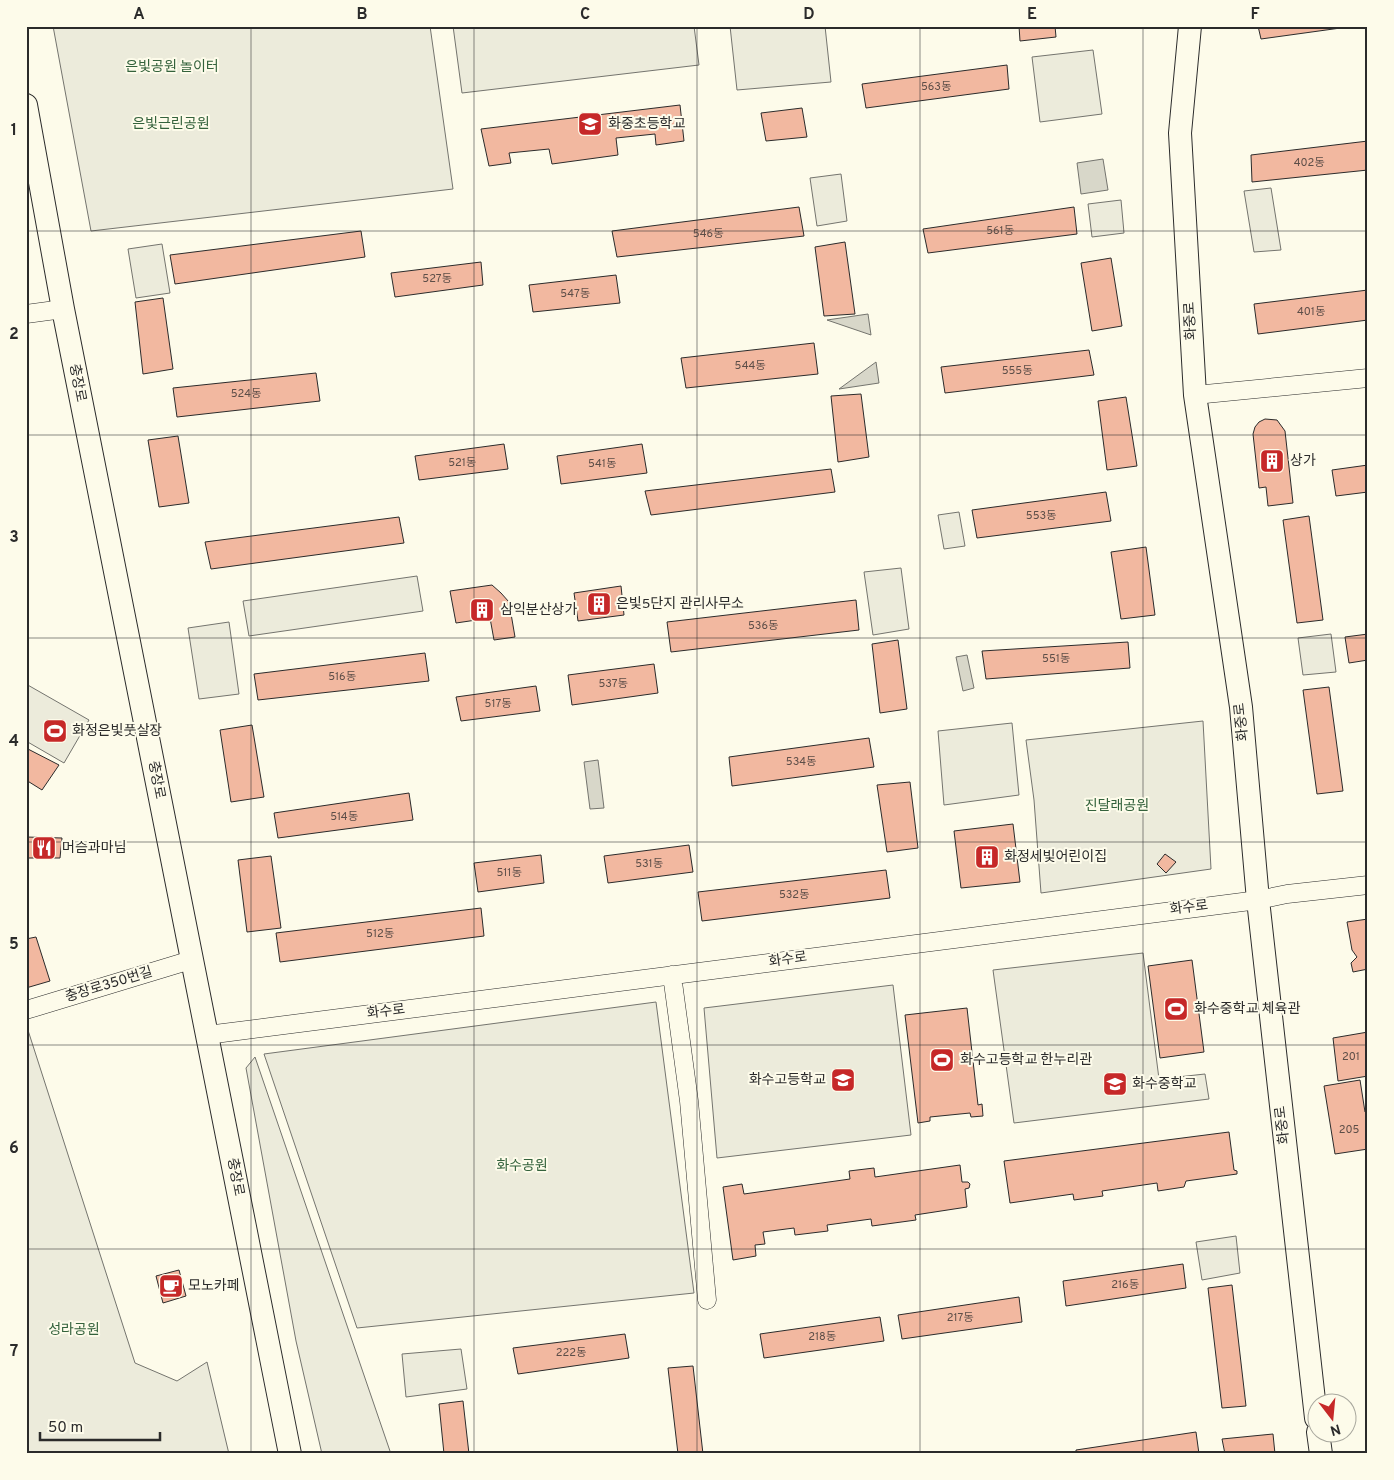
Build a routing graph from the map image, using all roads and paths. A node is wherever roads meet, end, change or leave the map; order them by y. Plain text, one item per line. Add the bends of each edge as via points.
1 (1190, 26) edge
2 (26, 105) edge
3 (63, 309) junction
4 (26, 314) edge
5 (1368, 378) edge
6 (1195, 395) junction
7 (1368, 885) edge
8 (1258, 900) junction
9 (192, 960) junction
10 (672, 975) junction
11 (26, 1010) edge
12 (207, 1035) junction
13 (707, 1300) dead end
14 (1313, 1392) edge
15 (290, 1454) edge

1 - 6 main road, 화중로 via 1180,132
2 - 3 main road, 충장로
3 - 4 street
3 - 9 main road, 충장로
5 - 6 street
6 - 8 main road, 화중로 via 1241,707
7 - 8 street, 화수로
8 - 10 street, 화수로
8 - 14 main road, 화중로
9 - 11 street, 충장로350번길
9 - 12 main road, 충장로
10 - 12 street, 화수로
10 - 13 street via 689,1101
12 - 15 main road, 충장로

